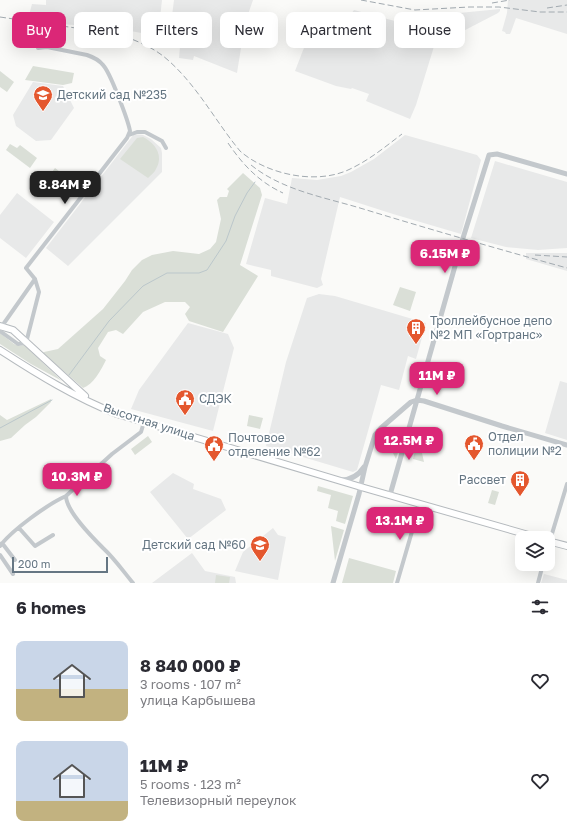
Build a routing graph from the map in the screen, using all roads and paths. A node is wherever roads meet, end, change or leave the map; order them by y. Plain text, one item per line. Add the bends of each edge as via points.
1 (52, 48) edge
2 (129, 135) junction
3 (166, 148) dead end
4 (567, 174) edge
5 (35, 279) junction
6 (1, 328) edge
7 (30, 329) junction
8 (18, 336) junction
9 (26, 343) junction
10 (2, 352) edge
11 (418, 400) junction
12 (93, 404) junction
13 (144, 422) junction
14 (567, 445) edge
15 (365, 467) junction
16 (338, 480) junction
17 (567, 484) edge
18 (361, 487) junction
19 (390, 495) junction
20 (66, 496) junction
21 (420, 504) junction
22 (19, 528) junction
23 (515, 531) edge
24 (553, 531) edge
25 (52, 535) dead end
26 (1, 544) edge
27 (555, 544) edge
28 (567, 546) edge
29 (0, 555) edge
30 (15, 560) dead end
31 (541, 571) edge
32 (14, 574) dead end
33 (133, 583) edge
34 (333, 583) edge
35 (397, 583) edge
36 (538, 583) edge

1 - 2 street via 87,55 103,65 129,125
2 - 3 street via 143,131 162,141
2 - 5 street via 26,268
4 - 11 street via 497,154 489,155
5 - 6 street
5 - 7 street via 39,292
6 - 8 main road via 10,329
6 - 9 street via 18,344
7 - 8 street via 24,335
7 - 9 street
8 - 9 main road
9 - 12 main road
10 - 12 main road, Высотная улица
11 - 14 street
11 - 15 street via 412,402 375,435
11 - 19 street
12 - 13 main road, Высотная улица
13 - 16 main road, Высотная улица
13 - 20 street via 141,432 112,454
15 - 16 street via 360,474 351,479
15 - 18 street
16 - 18 main road, Высотная улица
17 - 24 street
18 - 19 main road, Высотная улица
18 - 34 street
19 - 21 main road, Высотная улица
20 - 22 street via 54,501
20 - 33 street via 67,504 89,534
21 - 23 main road, Высотная улица
21 - 35 street
22 - 25 street via 35,546
22 - 26 street
26 - 30 street
27 - 28 main road
29 - 32 street
31 - 36 street

